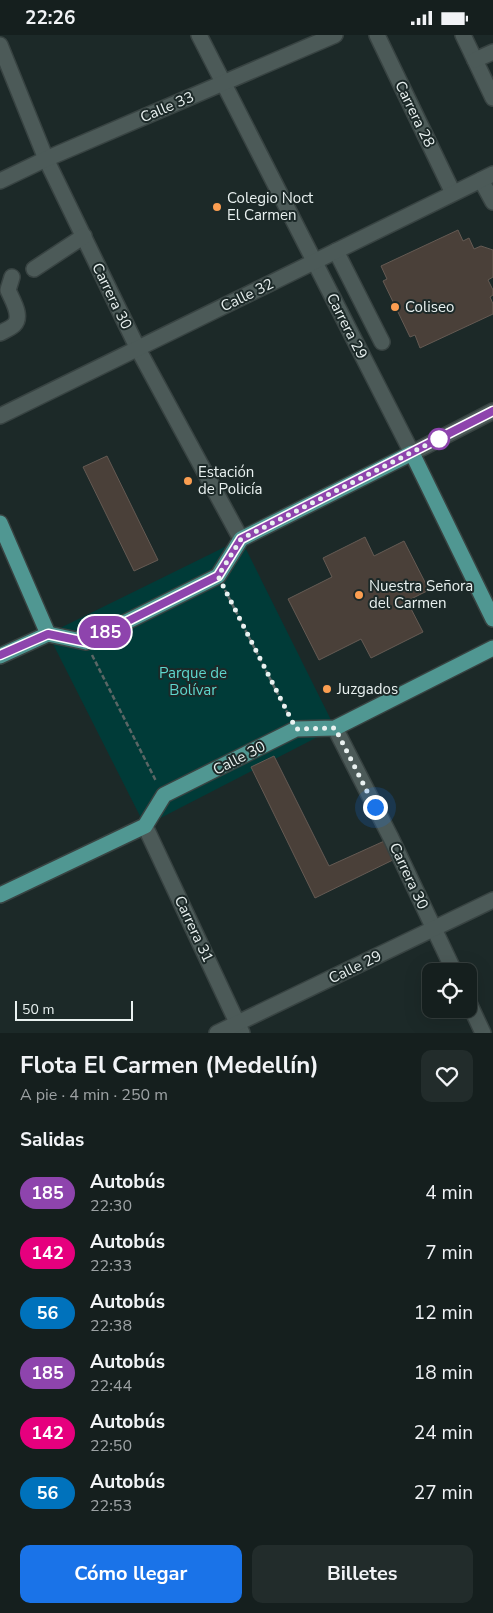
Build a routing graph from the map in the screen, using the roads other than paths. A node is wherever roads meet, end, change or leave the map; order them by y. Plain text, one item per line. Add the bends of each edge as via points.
1 (200, 35) edge
2 (335, 35) edge
3 (377, 35) edge
4 (463, 35) edge
5 (0, 45) edge
6 (493, 52) edge
7 (475, 60) junction
8 (224, 83) junction
9 (493, 99) edge
10 (46, 159) junction
11 (487, 177) edge
12 (0, 181) edge
13 (453, 193) junction
14 (492, 199) edge
15 (84, 236) junction
16 (336, 251) junction
17 (315, 262) junction
18 (34, 269) dead end
19 (12, 277) dead end
20 (0, 333) edge
21 (382, 342) dead end
22 (138, 349) junction
23 (493, 411) edge
24 (0, 416) edge
25 (412, 453) junction
26 (0, 523) edge
27 (241, 539) junction
28 (493, 619) edge
29 (48, 634) junction
30 (493, 649) edge
31 (0, 655) edge
32 (335, 728) junction
33 (145, 826) junction
34 (0, 895) edge
35 (493, 901) edge
36 (434, 929) junction
37 (450, 963) edge
38 (476, 1018) edge
39 (240, 1028) edge
40 (217, 1033) edge
41 (483, 1033) edge

1 - 8 street, Carrera 29
2 - 8 street, Calle 33
3 - 13 street, Carrera 28
4 - 7 street
5 - 10 street, Carrera 30
6 - 7 street
7 - 9 street
8 - 10 street, Calle 33
8 - 17 street, Carrera 29
10 - 12 street, Calle 33
10 - 15 street, Carrera 30
11 - 13 street, Calle 32
11 - 14 street
13 - 16 street, Calle 32
15 - 18 street
15 - 22 street, Carrera 30
16 - 17 street, Calle 32
16 - 21 street
17 - 22 street, Calle 32
17 - 25 street, Carrera 29
19 - 20 street via 8,290 18,317 15,325
22 - 24 street, Calle 32
22 - 27 street, Carrera 30
23 - 25 street
25 - 27 main road
25 - 28 main road, Carrera 29
26 - 29 main road
27 - 29 main road via 218,576 86,642
29 - 31 main road
30 - 32 main road, Calle 30
32 - 33 main road, Calle 30 via 296,729 164,795
32 - 36 street, Carrera 30
33 - 34 main road
33 - 39 street, Carrera 31
35 - 36 street, Calle 29
36 - 37 street, Carrera 30
36 - 39 street, Calle 29
38 - 41 street
39 - 40 street, Calle 29

